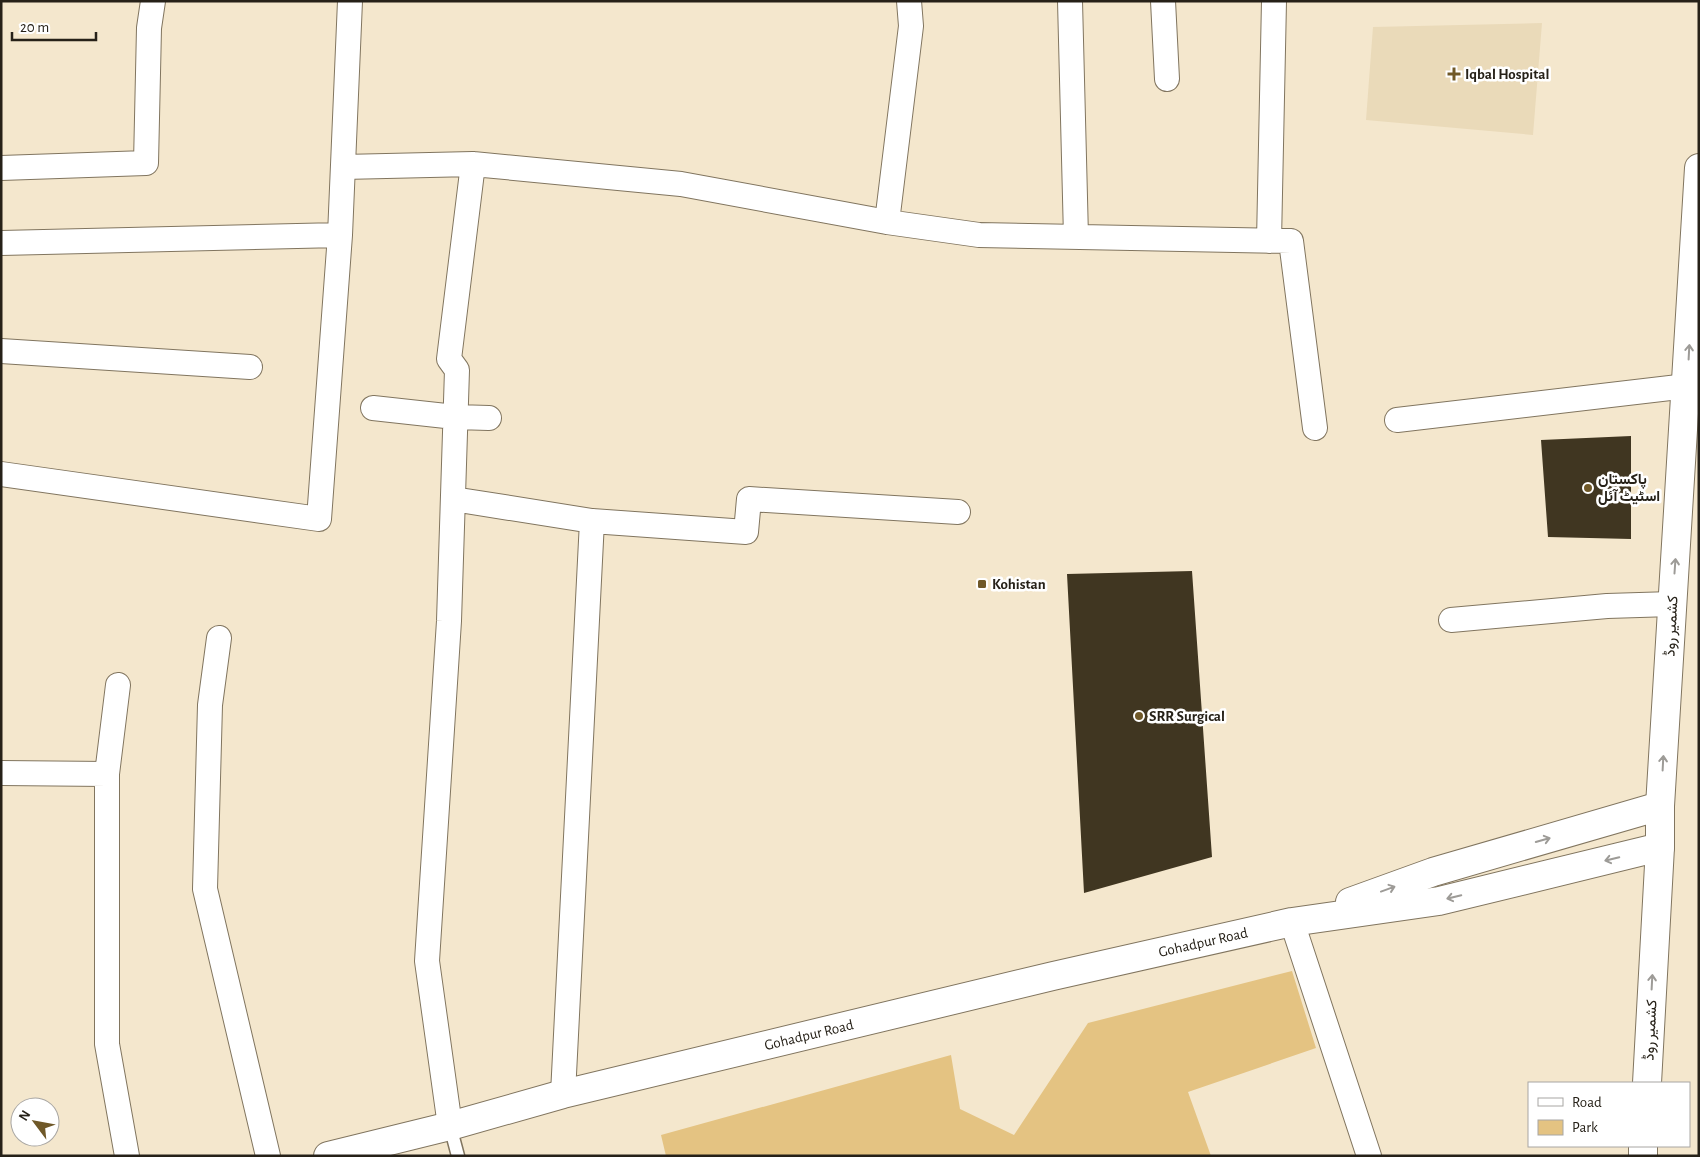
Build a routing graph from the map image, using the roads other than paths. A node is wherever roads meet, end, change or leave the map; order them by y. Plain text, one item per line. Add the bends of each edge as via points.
1 (153, 1) edge
2 (350, 1) edge
3 (909, 1) edge
4 (1070, 1) edge
5 (1164, 1) edge
6 (1274, 1) edge
7 (1167, 80) dead end
8 (473, 164) junction
9 (343, 167) junction
10 (1, 168) edge
11 (1699, 168) edge
12 (887, 222) junction
13 (340, 235) junction
14 (1076, 236) junction
15 (1268, 241) junction
16 (1, 243) edge
17 (1, 351) edge
18 (250, 367) dead end
19 (1693, 386) edge
20 (373, 408) dead end
21 (455, 417) junction
22 (489, 418) dead end
23 (1397, 420) dead end
24 (1315, 428) dead end
25 (1, 474) edge
26 (453, 499) junction
27 (958, 512) dead end
28 (592, 521) junction
29 (1672, 604) junction
30 (1451, 620) dead end
31 (219, 638) dead end
32 (118, 685) dead end
33 (1, 774) edge
34 (107, 774) junction
35 (1660, 806) junction
36 (1660, 847) junction
37 (1292, 922) junction
38 (1647, 1082) edge
39 (563, 1094) junction
40 (450, 1126) junction
41 (127, 1156) edge
42 (268, 1156) edge
43 (328, 1156) edge
44 (458, 1156) edge
45 (1370, 1156) edge

1 - 10 street via 149,28 146,163
2 - 9 street
3 - 12 street via 911,26
4 - 14 street
5 - 7 street
6 - 15 street
8 - 9 street
8 - 12 street via 681,184
8 - 21 street via 449,359 457,370
9 - 13 street
19 -> 11 main road, کشمیر روڈ
12 - 14 street via 980,234
13 - 16 street
13 - 25 street via 319,519
14 - 15 street
15 - 24 street via 1291,242
17 - 18 street
19 - 23 street
29 -> 19 main road, کشمیر روڈ
20 - 21 street
21 - 22 street
21 - 26 street
26 - 28 street
26 - 40 street via 449,621 427,961
27 - 28 street via 749,498 746,532
28 - 39 street
29 - 30 street via 1607,606
35 -> 29 main road, کشمیر روڈ
31 - 42 street via 210,705 205,889
32 - 34 street
33 - 34 street
34 - 41 street via 107,1044
35 - 36 main road, کشمیر روڈ
37 -> 35 main road via 1433,872
36 -> 37 main road via 1439,901
38 -> 36 main road, کشمیر روڈ
37 - 39 main road, Gohadpur Road
37 - 45 street
39 - 40 main road, Gohadpur Road
40 - 43 main road, Gohadpur Road
40 - 44 lane

